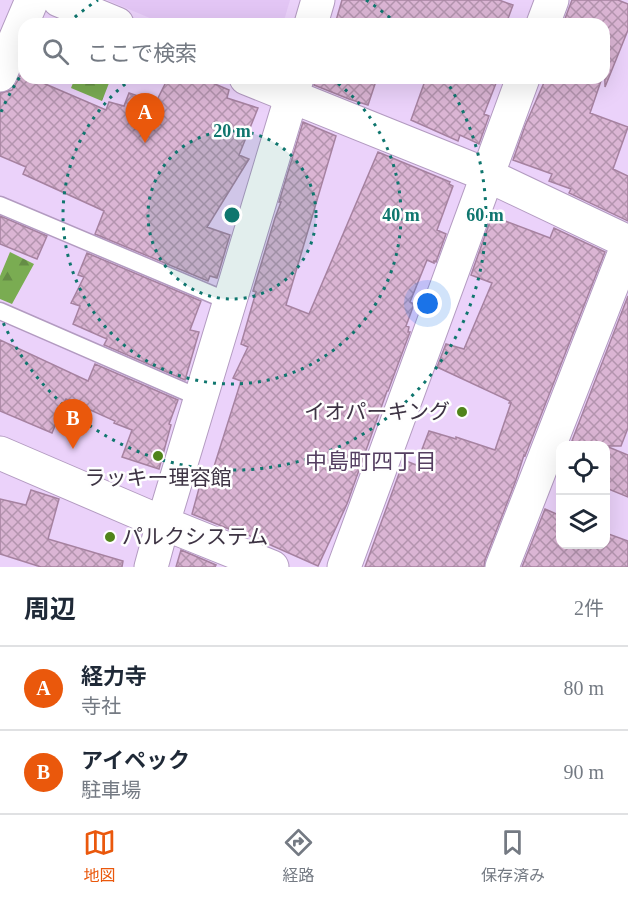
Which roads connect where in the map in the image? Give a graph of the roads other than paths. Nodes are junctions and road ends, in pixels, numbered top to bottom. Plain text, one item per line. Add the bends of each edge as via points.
1 (32, 0) edge
2 (59, 0) edge
3 (318, 0) edge
4 (552, 0) edge
5 (24, 18) edge
6 (102, 18) edge
7 (313, 18) edge
8 (545, 18) edge
9 (18, 33) edge
10 (0, 75) edge
11 (278, 84) edge
12 (521, 84) edge
13 (294, 87) edge
14 (488, 175) junction
15 (0, 205) edge
16 (628, 243) edge
17 (230, 302) junction
18 (0, 311) edge
19 (200, 398) junction
20 (0, 453) edge
21 (163, 523) junction
22 (151, 567) edge
23 (272, 567) edge
24 (344, 567) edge
25 (502, 567) edge

1 - 5 street
2 - 6 street
3 - 7 street
4 - 8 street
9 - 10 street
11 - 13 street
12 - 14 street
13 - 14 street
13 - 17 street
14 - 16 street
14 - 24 street
15 - 17 lane
16 - 25 street
17 - 19 street
18 - 19 lane
19 - 21 street
20 - 21 street
21 - 22 street
21 - 23 street

